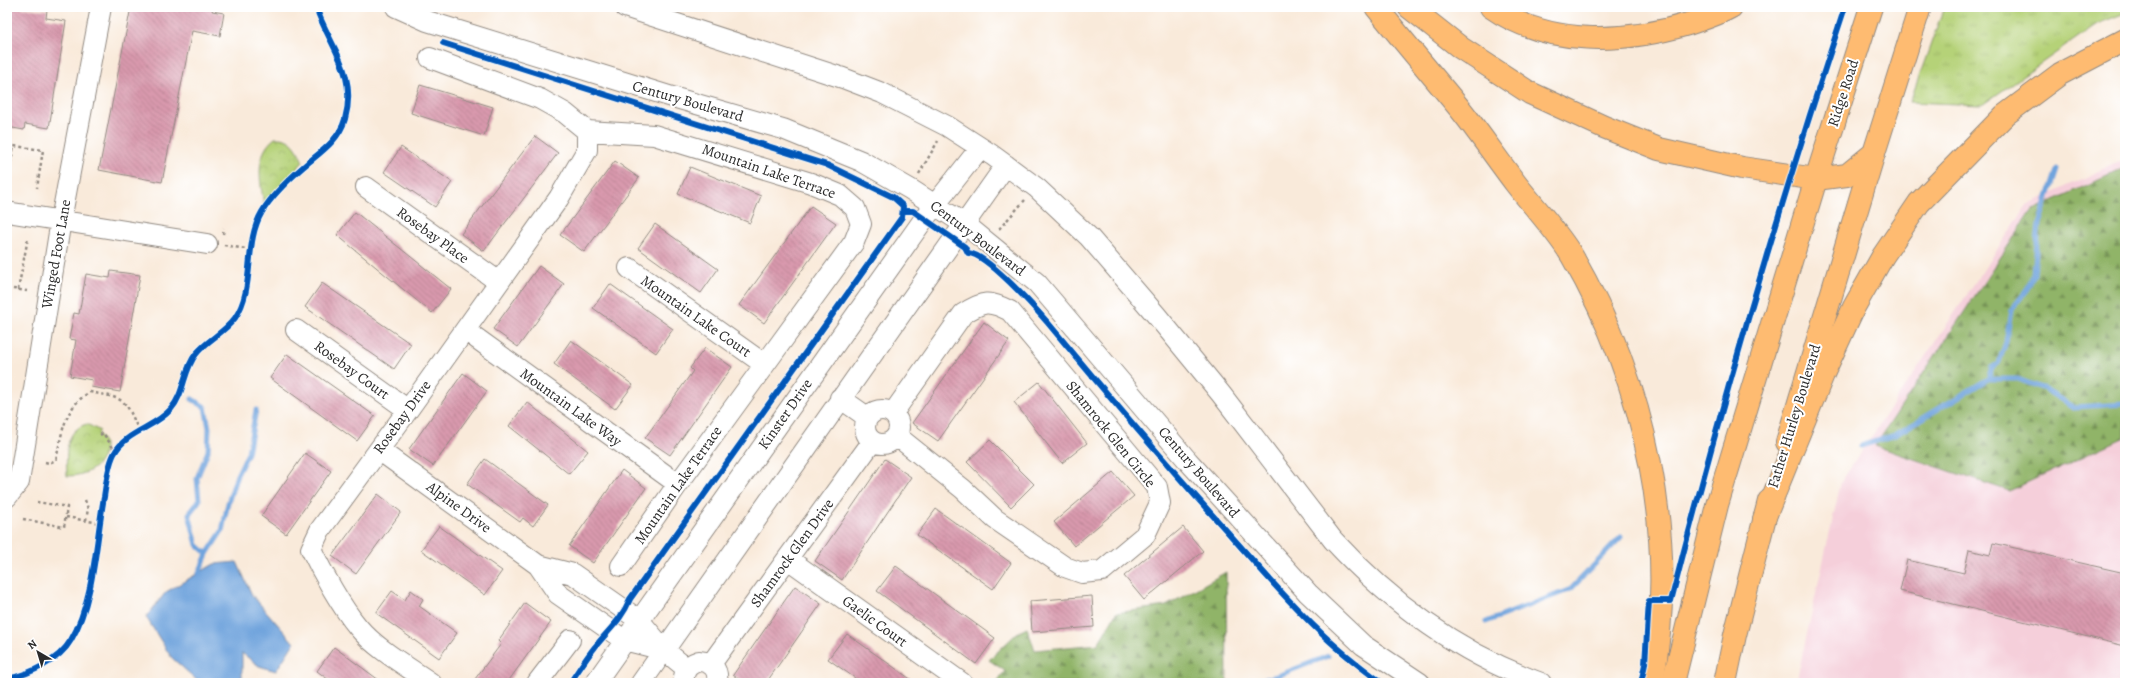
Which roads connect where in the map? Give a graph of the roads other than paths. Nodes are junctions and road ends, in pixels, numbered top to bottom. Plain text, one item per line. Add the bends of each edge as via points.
1 (100, 7) edge
2 (396, 7) edge
3 (625, 7) edge
4 (1376, 7) edge
5 (1409, 7) edge
6 (1490, 7) edge
7 (1731, 7) edge
8 (1871, 7) edge
9 (1920, 7) edge
10 (2125, 40) edge
11 (430, 58) dead end
12 (587, 131) junction
13 (980, 148) junction
14 (1874, 153) junction
15 (1006, 165) junction
16 (1816, 179) junction
17 (366, 188) dead end
18 (935, 205) junction
19 (7, 212) edge
20 (61, 220) junction
21 (966, 225) junction
22 (214, 244) road end
23 (629, 268) dead end
24 (499, 282) junction
25 (296, 330) dead end
26 (465, 330) junction
27 (764, 364) junction
28 (840, 398) junction
29 (408, 410) junction
30 (893, 413) junction
31 (867, 417) junction
32 (897, 436) junction
33 (872, 442) junction
34 (379, 450) junction
35 (678, 484) junction
36 (7, 497) edge
37 (1764, 519) junction
38 (788, 559) junction
39 (538, 564) junction
40 (621, 566) dead end
41 (639, 620) junction
42 (570, 640) dead end
43 (624, 640) junction
44 (664, 650) junction
45 (711, 664) junction
46 (1653, 675) edge
47 (685, 676) edge
48 (1674, 677) edge
49 (431, 683) edge
50 (537, 683) edge
51 (595, 683) edge
52 (641, 683) edge
53 (718, 683) edge
54 (962, 683) edge
55 (1420, 683) edge
56 (1541, 683) edge
57 (1725, 683) edge

1 - 20 street, Winged Foot Lane
2 - 18 street, Century Boulevard via 434,23 669,96 783,128 861,161
3 - 13 street via 882,93 947,126
4 - 46 main road via 1462,111 1571,255 1620,354 1639,412 1654,480 1661,553 1660,615
5 - 16 main road via 1461,48 1530,93 1604,127 1659,149 1742,168
6 - 7 main road via 1536,30 1584,38 1620,38 1665,31 1718,14
8 - 16 main road, Ridge Road
9 - 14 main road
10 - 37 main road via 2060,74 2005,115 1919,203 1883,256 1854,307 1824,372
11 - 12 street via 540,99
12 - 24 street, Rosebay Drive via 587,150 574,175
12 - 27 street, Mountain Lake Terrace via 654,135 698,147 811,183 840,195 856,208 861,224 854,242
13 - 15 street
13 - 18 street, Kinster Drive
14 - 16 main road via 1847,174
14 - 37 main road, Father Hurley Boulevard
15 - 21 street
15 - 56 street via 1037,188 1090,237 1221,394 1351,560 1396,601 1445,637 1494,664
16 - 48 main road via 1718,505
17 - 24 street, Rosebay Place
18 - 21 street, Century Boulevard
18 - 41 street, Kinster Drive
19 - 20 street
20 - 22 street
20 - 36 street, Winged Foot Lane via 19,482
21 - 28 street
21 - 55 street, Century Boulevard via 1037,283 1188,461 1308,593 1364,645
23 - 27 street, Mountain Lake Court
24 - 26 street, Rosebay Drive
25 - 29 street, Rosebay Court
26 - 29 street, Rosebay Drive
26 - 35 street, Mountain Lake Way
27 - 35 street, Mountain Lake Terrace
28 - 31 street
28 - 44 street
29 - 34 street, Rosebay Drive
30 - 31 street via 880,410
30 - 32 street via 899,425
30 - 32 street, Shamrock Glen Circle via 963,314 979,304 996,303 1010,311 1157,487 1160,502 1145,535 1132,547 1102,571 1082,573 1065,567 995,519 963,489
31 - 33 street via 864,424 865,432
32 - 33 street via 888,444
33 - 38 street, Shamrock Glen Drive
34 - 39 street, Alpine Drive
34 - 49 street, Rosebay Drive via 320,530 311,549 358,628 373,642
35 - 40 street, Mountain Lake Terrace
37 - 57 main road, Father Hurley Boulevard
38 - 45 street, Shamrock Glen Drive
38 - 54 street, Gaelic Court
39 - 41 street, Alpine Drive via 573,574
39 - 43 street, Alpine Drive via 558,594
41 - 43 street, Kinster Drive
41 - 44 street, Alpine Drive
42 - 50 street
43 - 44 street, Alpine Drive
43 - 51 street, Kinster Drive
44 - 47 street
44 - 52 street
45 - 47 street via 698,661
45 - 53 street via 716,670

